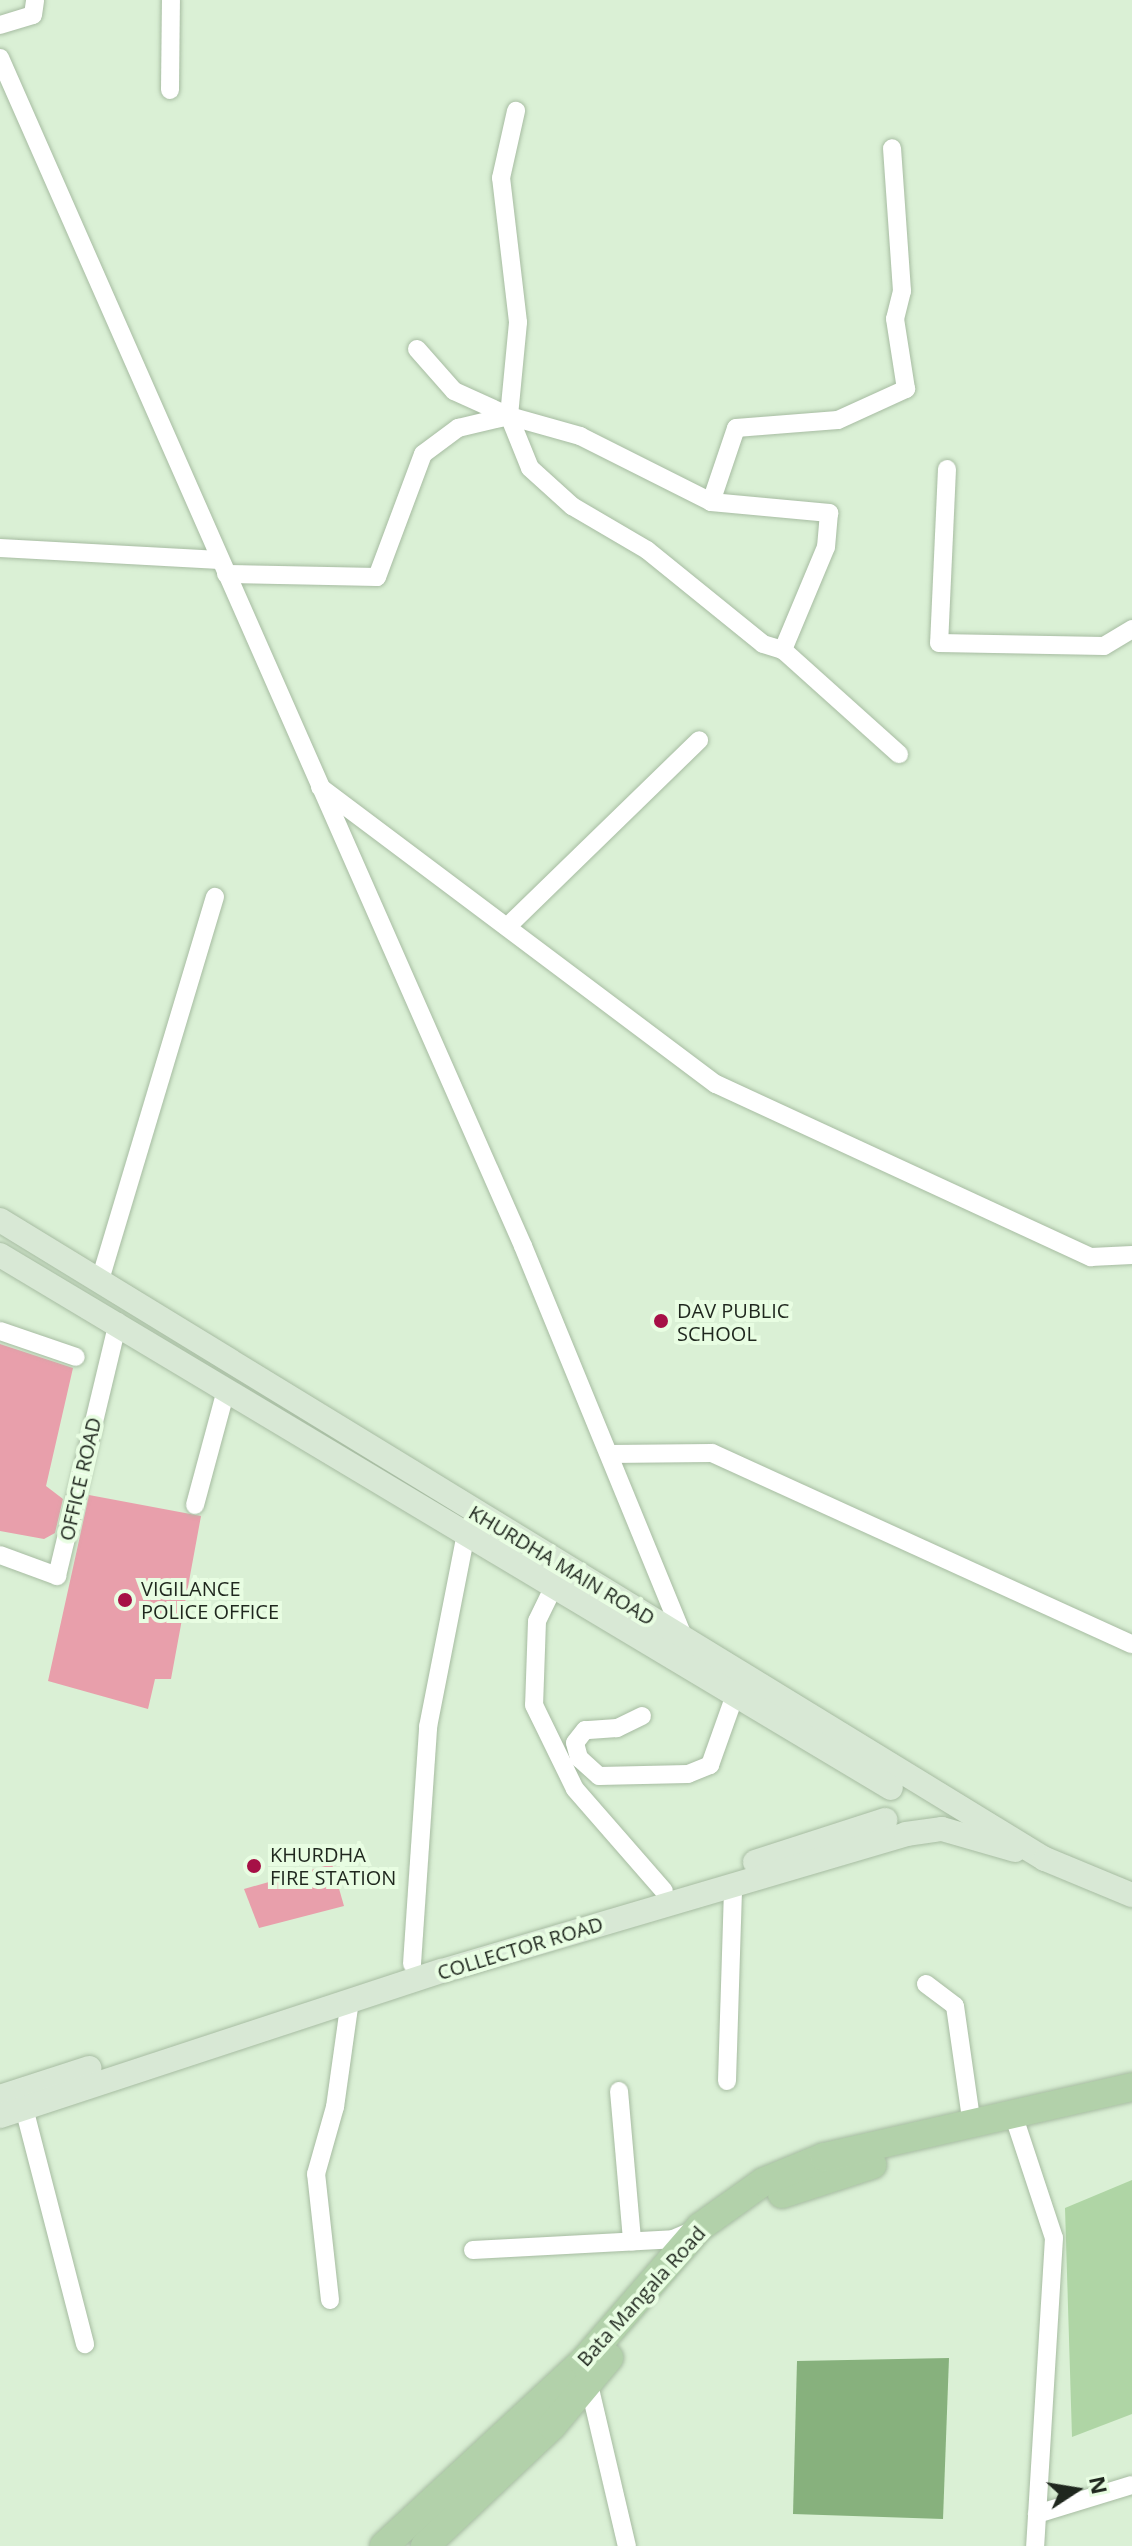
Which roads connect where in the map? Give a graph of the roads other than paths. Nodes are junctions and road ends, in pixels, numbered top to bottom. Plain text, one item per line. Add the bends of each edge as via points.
1 (35, 0) edge
2 (171, 0) edge
3 (0, 25) edge
4 (0, 58) edge
5 (170, 90) dead end
6 (516, 111) dead end
7 (892, 148) dead end
8 (417, 349) dead end
9 (509, 416) junction
10 (947, 469) dead end
11 (711, 502) junction
12 (0, 548) edge
13 (223, 567) junction
14 (1132, 629) edge
15 (783, 650) junction
16 (699, 740) dead end
17 (899, 754) dead end
18 (320, 786) junction
19 (215, 897) dead end
20 (507, 927) junction
21 (0, 1220) edge
22 (0, 1255) edge
23 (1132, 1255) edge
24 (100, 1280) junction
25 (118, 1322) junction
26 (0, 1331) edge
27 (76, 1357) dead end
28 (226, 1390) junction
29 (609, 1454) junction
30 (195, 1505) dead end
31 (466, 1533) junction
32 (0, 1555) edge
33 (555, 1584) junction
34 (684, 1638) junction
35 (1132, 1644) edge
36 (736, 1692) junction
37 (642, 1716) dead end
38 (920, 1780) junction
39 (891, 1788) junction
40 (945, 1796) junction
41 (885, 1820) junction
42 (942, 1829) junction
43 (906, 1834) junction
44 (1045, 1859) junction
45 (733, 1885) junction
46 (664, 1891) junction
47 (1132, 1895) edge
48 (412, 1964) junction
49 (926, 1984) dead end
50 (350, 2000) junction
51 (283, 2013) junction
52 (727, 2081) dead end
53 (1132, 2087) edge
54 (619, 2091) dead end
55 (0, 2097) edge
56 (1132, 2098) edge
57 (24, 2108) junction
58 (0, 2116) edge
59 (1016, 2122) junction
60 (972, 2126) junction
61 (700, 2227) junction
62 (632, 2241) junction
63 (473, 2250) dead end
64 (330, 2300) dead end
65 (85, 2344) dead end
66 (586, 2373) junction
67 (1132, 2485) edge
68 (1037, 2514) junction
69 (384, 2546) edge
70 (425, 2546) edge
71 (627, 2546) edge
72 (1035, 2546) edge

1 - 3 street via 33,15
2 - 5 street
4 - 13 street
6 - 9 street via 501,178 518,322
7 - 11 street via 902,291 895,319 906,389 838,420 736,428
8 - 9 street via 454,391
9 - 11 street via 580,436
9 - 13 street via 458,428 423,454 377,577
9 - 15 street via 530,468 572,506 647,550 763,644
10 - 14 street via 939,643 1104,646
11 - 15 street via 829,513 826,547
12 - 13 street
13 - 18 street
15 - 17 street
16 - 20 street
18 - 20 street
18 - 29 street
19 - 24 street
20 - 23 street via 716,1084 1091,1257
21 - 24 main road, KHURDHA MAIN ROAD
22 - 25 main road, KHURDHA MAIN ROAD
24 - 34 main road, KHURDHA MAIN ROAD via 279,1396
25 - 28 main road, KHURDHA MAIN ROAD
25 - 32 street, OFFICE ROAD via 57,1576
26 - 27 street
28 - 30 street
28 - 31 main road, KHURDHA MAIN ROAD
29 - 34 street
29 - 35 street via 712,1453
31 - 33 main road, KHURDHA MAIN ROAD
31 - 48 street via 428,1727
33 - 36 main road, KHURDHA MAIN ROAD
33 - 46 street via 537,1621 534,1705 575,1789
34 - 38 main road, KHURDHA MAIN ROAD
36 - 37 street via 710,1765 688,1774 599,1776 579,1758 575,1743 585,1730
36 - 39 main road, KHURDHA MAIN ROAD
38 - 39 main road
38 - 40 main road, KHURDHA MAIN ROAD
39 - 41 main road
40 - 42 main road
40 - 44 main road, KHURDHA MAIN ROAD
41 - 43 main road
41 - 46 main road, COLLECTOR ROAD
42 - 43 main road, COLLECTOR ROAD
42 - 44 main road, COLLECTOR ROAD
43 - 45 main road, COLLECTOR ROAD
44 - 47 main road, KHURDHA MAIN ROAD
45 - 50 main road, COLLECTOR ROAD
45 - 52 street
46 - 48 main road, COLLECTOR ROAD
48 - 51 main road, COLLECTOR ROAD
49 - 60 street via 955,2006
50 - 51 main road, COLLECTOR ROAD
50 - 64 street via 335,2107 316,2174
51 - 55 main road, COLLECTOR ROAD
51 - 57 main road, COLLECTOR ROAD
53 - 59 main road, Bata Mangala Road
54 - 62 street
56 - 59 main road, Bata Mangala Road
57 - 58 main road, COLLECTOR ROAD
57 - 65 street
59 - 60 main road, Bata Mangala Road
59 - 66 main road, Bata Mangala Road via 773,2197 706,2243
59 - 68 street via 1054,2238
60 - 61 main road, Bata Mangala Road via 824,2157 763,2182
61 - 62 street
61 - 66 main road, Bata Mangala Road
62 - 63 street
66 - 69 main road, Bata Mangala Road
66 - 70 main road, Bata Mangala Road
66 - 71 street
67 - 68 street
68 - 72 street

